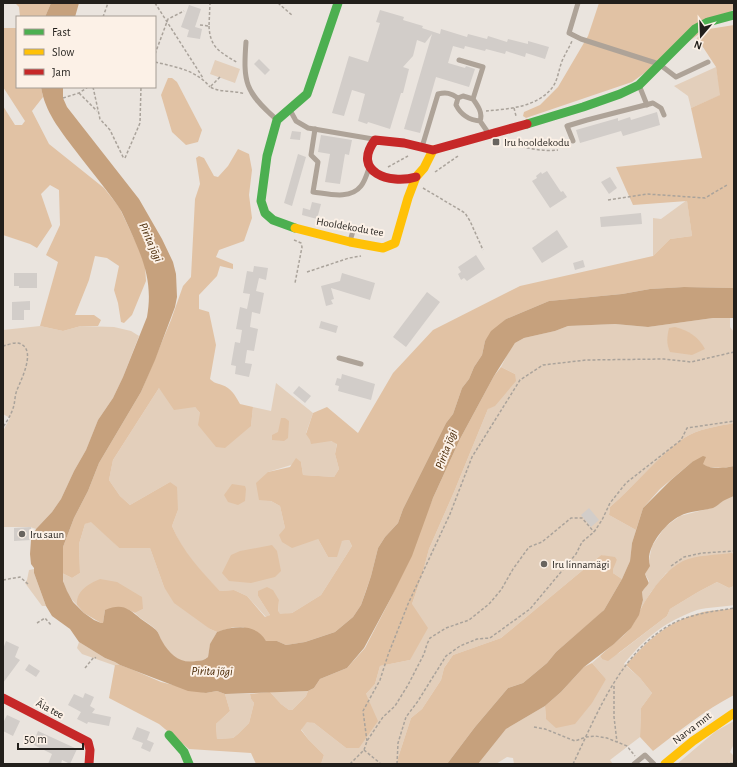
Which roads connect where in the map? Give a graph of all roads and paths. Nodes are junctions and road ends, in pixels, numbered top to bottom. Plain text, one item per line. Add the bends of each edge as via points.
1 (108, 3) edge
2 (155, 3) edge
3 (210, 3) edge
4 (278, 3) edge
5 (338, 3) edge
6 (578, 3) edge
7 (184, 11) dead end
8 (734, 15) edge
9 (103, 16) edge
10 (293, 16) dead end
11 (167, 21) junction
12 (200, 25) dead end
13 (210, 26) junction
14 (574, 36) junction
15 (246, 42) dead end
16 (156, 51) edge
17 (459, 60) dead end
18 (156, 62) edge
19 (708, 62) dead end
20 (659, 64) junction
21 (244, 67) junction
22 (220, 77) dead end
23 (203, 78) junction
24 (639, 85) junction
25 (210, 87) junction
26 (86, 88) edge
27 (93, 88) edge
28 (141, 88) edge
29 (78, 93) junction
30 (253, 96) junction
31 (63, 98) dead end
32 (458, 98) junction
33 (473, 99) junction
34 (647, 105) junction
35 (583, 107) junction
36 (289, 110) junction
37 (98, 112) junction
38 (480, 112) junction
39 (664, 115) dead end
40 (277, 120) junction
41 (587, 120) junction
42 (480, 121) junction
43 (315, 129) junction
44 (489, 134) junction
45 (375, 140) junction
46 (573, 140) dead end
47 (508, 141) dead end
48 (422, 148) junction
49 (433, 150) junction
50 (558, 150) dead end
51 (409, 155) dead end
52 (459, 155) dead end
53 (373, 171) junction
54 (432, 174) dead end
55 (416, 177) junction
56 (426, 183) dead end
57 (727, 185) dead end
58 (424, 188) junction
59 (422, 194) dead end
60 (608, 200) dead end
61 (353, 231) dead end
62 (289, 237) dead end
63 (350, 242) junction
64 (483, 250) dead end
65 (364, 255) dead end
66 (307, 272) dead end
67 (295, 283) dead end
68 (3, 346) edge
69 (734, 352) edge
70 (339, 358) dead end
71 (361, 364) dead end
72 (734, 421) edge
73 (3, 427) edge
74 (594, 532) junction
75 (734, 551) edge
76 (671, 566) dead end
77 (3, 580) edge
78 (28, 584) dead end
79 (734, 608) edge
80 (37, 623) dead end
81 (51, 625) dead end
82 (96, 658) dead end
83 (85, 668) dead end
84 (614, 684) junction
85 (3, 698) edge
86 (734, 712) edge
87 (534, 727) dead end
88 (169, 735) dead end
89 (586, 737) junction
90 (367, 741) junction
91 (617, 742) junction
92 (364, 750) junction
93 (639, 760) junction
94 (734, 763) edge
95 (89, 764) edge
96 (189, 764) edge
97 (350, 764) edge
98 (381, 764) edge
99 (397, 764) edge
100 (573, 764) edge
101 (634, 764) edge
102 (654, 764) edge
103 (665, 764) edge
104 (720, 764) edge

1 - 9 path
2 - 11 path
3 - 13 path
4 - 10 path
5 - 36 street via 307,94
6 - 14 lane via 569,33
7 - 11 path
8 - 20 street via 694,29
11 - 16 path
11 - 23 path
12 - 13 path
13 - 21 path via 210,35 218,51
14 - 20 lane
14 - 38 path via 554,85 546,93 532,103
15 - 21 lane
17 - 33 lane via 483,67
18 - 23 path
19 - 20 lane via 676,78
20 - 24 street
21 - 30 lane
22 - 25 path
23 - 25 path
24 - 34 lane
24 - 35 street
25 - 30 path via 217,91 240,92
26 - 29 path
27 - 37 path
28 - 37 path via 140,123 124,159
29 - 31 path
29 - 37 path
30 - 40 lane
32 - 33 lane via 462,96
32 - 42 lane via 456,105 459,111
32 - 48 lane via 446,92 438,94
33 - 38 lane
34 - 39 lane via 653,103 661,108
34 - 41 lane
35 - 41 lane
35 - 44 street
36 - 40 street
36 - 43 lane via 296,121
38 - 42 lane
40 - 63 street, Hooldekodu tee via 267,156 261,201 266,213 273,220 285,225
41 - 46 lane via 567,126
42 - 44 lane
43 - 45 lane
43 - 53 lane via 311,155 318,162 313,192 352,194
44 - 49 street
45 - 48 street
45 - 53 street via 366,159
47 - 50 path via 548,152
48 - 49 street
49 - 55 street, Hooldekodu tee
51 - 53 path
52 - 54 path
53 - 55 street via 397,180
55 - 58 path via 420,186
55 - 63 street, Hooldekodu tee via 395,243 383,248
56 - 58 path
57 - 60 path via 705,198 646,194
58 - 59 path
58 - 64 path via 465,213
61 - 63 lane
62 - 67 path via 301,243 302,247
65 - 66 path
68 - 73 path via 22,344 27,355 24,374 12,410
69 - 90 path via 691,362 664,359 586,360 544,365 520,380 472,457 453,507 408,604 380,680 363,711
70 - 71 lane
72 - 74 path via 687,428 681,440 626,483 610,503
74 - 90 path via 582,518 571,518 542,542 530,547 489,604 469,620 446,628 430,638 408,685
74 - 99 path via 582,542 576,554 530,609 490,638 477,639 460,646 446,656 406,717 398,743
75 - 76 path via 684,557
77 - 78 path via 20,577
79 - 84 path via 704,612 662,629 626,665
80 - 81 path via 45,618
82 - 83 path via 94,657
84 - 89 path
84 - 91 path
85 - 95 street, Äia tee via 88,742 91,753
86 - 103 street, Narva mnt
87 - 89 path via 575,740
88 - 96 street via 184,752
89 - 91 path via 595,736
89 - 100 path
90 - 92 path
91 - 93 path via 627,746
92 - 97 path
92 - 98 path
93 - 101 lane
93 - 102 lane via 645,755
94 - 104 path

